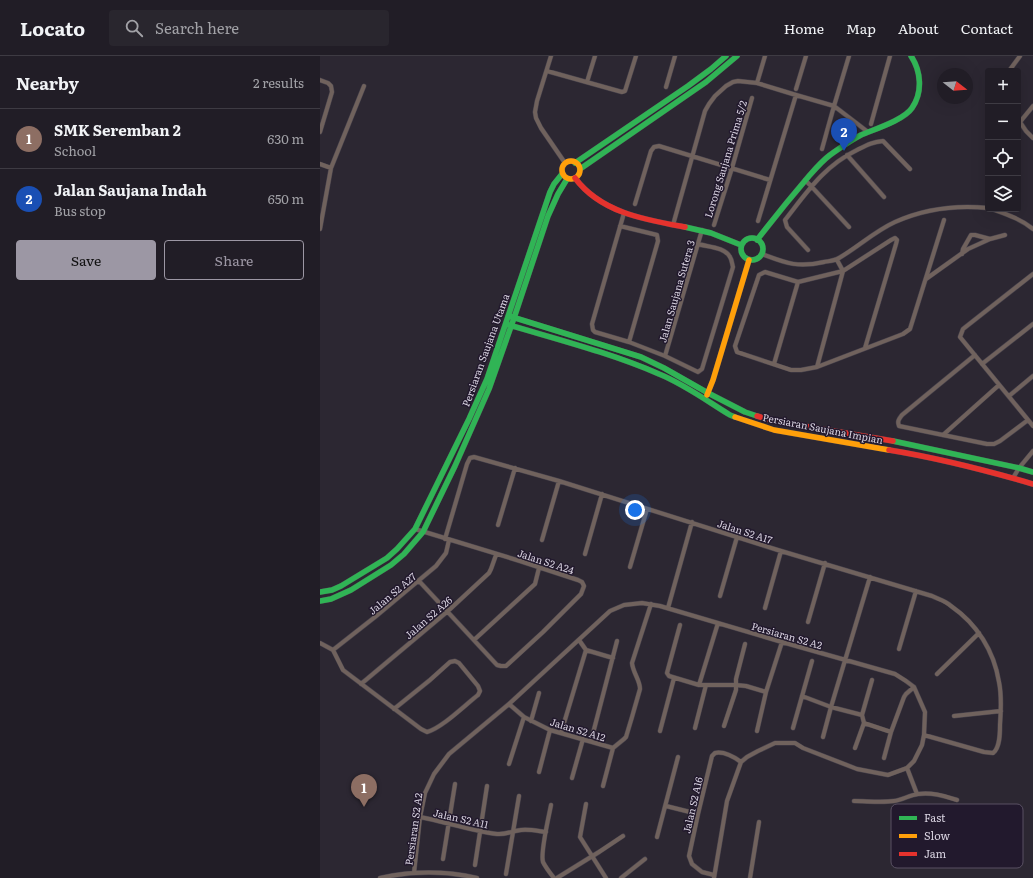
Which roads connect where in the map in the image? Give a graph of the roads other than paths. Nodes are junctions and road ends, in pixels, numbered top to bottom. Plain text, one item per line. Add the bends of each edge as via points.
1 (551, 56) edge
2 (594, 56) edge
3 (636, 56) edge
4 (675, 56) edge
5 (726, 56) edge
6 (737, 56) edge
7 (765, 56) edge
8 (806, 56) edge
9 (849, 56) edge
10 (890, 56) edge
11 (911, 56) edge
12 (1020, 56) edge
13 (1011, 68) edge
14 (547, 71) junction
15 (320, 80) edge
16 (587, 82) junction
17 (757, 83) junction
18 (364, 86) dead end
19 (666, 86) dead end
20 (796, 89) dead end
21 (796, 95) junction
22 (752, 98) dead end
23 (834, 106) junction
24 (1033, 106) edge
25 (1021, 119) edge
26 (871, 124) dead end
27 (1021, 124) edge
28 (320, 132) edge
29 (868, 132) junction
30 (1033, 138) edge
31 (822, 149) dead end
32 (847, 155) junction
33 (692, 156) junction
34 (565, 163) junction
35 (575, 163) junction
36 (320, 164) edge
37 (331, 168) junction
38 (732, 168) junction
39 (580, 169) junction
40 (910, 169) dead end
41 (562, 174) junction
42 (576, 178) junction
43 (567, 179) junction
44 (770, 180) junction
45 (805, 180) junction
46 (811, 186) junction
47 (884, 197) dead end
48 (635, 204) dead end
49 (985, 208) edge
50 (1000, 212) edge
51 (624, 213) junction
52 (944, 220) dead end
53 (758, 222) dead end
54 (673, 225) junction
55 (714, 225) dead end
56 (620, 226) junction
57 (849, 227) dead end
58 (320, 229) edge
59 (1033, 229) edge
60 (702, 230) junction
61 (1005, 235) dead end
62 (990, 239) junction
63 (757, 240) junction
64 (698, 244) junction
65 (741, 245) junction
66 (808, 250) dead end
67 (762, 254) junction
68 (962, 254) junction
69 (749, 260) junction
70 (837, 260) junction
71 (843, 271) junction
72 (1033, 274) edge
73 (926, 279) junction
74 (798, 282) junction
75 (511, 317) junction
76 (1033, 324) edge
77 (509, 325) junction
78 (629, 342) junction
79 (865, 348) junction
80 (975, 355) junction
81 (665, 356) junction
82 (774, 364) junction
83 (982, 364) junction
84 (817, 367) junction
85 (1033, 376) edge
86 (999, 385) junction
87 (708, 393) junction
88 (1009, 396) junction
89 (705, 399) junction
90 (1028, 420) junction
91 (1033, 426) edge
92 (943, 435) junction
93 (1033, 451) edge
94 (514, 468) junction
95 (1019, 468) junction
96 (1033, 472) edge
97 (1013, 478) junction
98 (559, 481) junction
99 (1033, 484) edge
100 (602, 494) junction
101 (647, 509) junction
102 (692, 522) junction
103 (498, 525) dead end
104 (415, 530) junction
105 (423, 532) junction
106 (737, 537) junction
107 (447, 539) junction
108 (542, 540) dead end
109 (781, 551) junction
110 (585, 554) dead end
111 (496, 555) junction
112 (825, 563) junction
113 (630, 567) dead end
114 (539, 568) junction
115 (870, 577) junction
116 (419, 581) junction
117 (916, 591) junction
118 (320, 592) edge
119 (720, 596) dead end
120 (320, 601) edge
121 (650, 604) junction
122 (668, 608) junction
123 (765, 608) dead end
124 (448, 611) junction
125 (808, 622) dead end
126 (718, 623) junction
127 (680, 625) dead end
128 (980, 633) junction
129 (474, 640) junction
130 (579, 640) junction
131 (617, 641) dead end
132 (782, 642) junction
133 (320, 643) edge
134 (745, 644) dead end
135 (899, 649) dead end
136 (333, 650) junction
137 (586, 650) junction
138 (613, 658) junction
139 (846, 660) junction
140 (812, 661) dead end
141 (937, 674) dead end
142 (674, 678) junction
143 (872, 680) dead end
144 (361, 684) junction
145 (699, 685) junction
146 (706, 685) junction
147 (736, 685) junction
148 (914, 687) junction
149 (766, 692) junction
150 (539, 693) dead end
151 (802, 696) junction
152 (509, 704) junction
153 (831, 706) junction
154 (394, 709) junction
155 (1001, 711) junction
156 (862, 715) junction
157 (954, 716) dead end
158 (524, 717) junction
159 (531, 721) junction
160 (864, 723) junction
161 (724, 726) dead end
162 (695, 728) dead end
163 (793, 728) dead end
164 (550, 730) junction
165 (660, 731) dead end
166 (757, 731) dead end
167 (891, 732) junction
168 (561, 733) junction
169 (924, 735) junction
170 (823, 737) dead end
171 (583, 739) junction
172 (591, 741) junction
173 (613, 748) junction
174 (855, 748) dead end
175 (678, 758) dead end
176 (884, 758) dead end
177 (741, 762) junction
178 (509, 764) dead end
179 (907, 768) junction
180 (539, 772) dead end
181 (572, 778) dead end
182 (455, 784) dead end
183 (487, 786) dead end
184 (603, 786) dead end
185 (917, 794) junction
186 (519, 796) dead end
187 (958, 800) dead end
188 (854, 801) dead end
189 (586, 804) dead end
190 (551, 805) dead end
191 (666, 806) junction
192 (698, 814) junction
193 (420, 817) junction
194 (759, 822) dead end
195 (448, 823) junction
196 (480, 832) junction
197 (513, 832) junction
198 (546, 832) junction
199 (623, 836) dead end
200 (657, 837) dead end
201 (593, 856) junction
202 (443, 859) dead end
203 (645, 859) dead end
204 (474, 865) dead end
205 (414, 873) junction
206 (506, 874) dead end
207 (470, 877) edge
208 (714, 877) edge
209 (380, 878) edge
210 (478, 878) edge
211 (554, 878) edge
212 (557, 878) edge
213 (606, 878) edge
214 (621, 878) edge
215 (750, 878) edge

1 - 14 street
2 - 16 street
3 - 16 street via 625,91
4 - 19 street
5 - 35 street via 688,86
6 - 39 street via 706,82
7 - 17 street
8 - 20 street
9 - 23 street
10 - 26 street
11 - 29 street via 916,64 919,79 912,108 906,114
12 - 13 street
14 - 16 street
14 - 34 street via 537,101 536,118
15 - 28 street via 328,83 332,92
17 - 21 street
17 - 33 street via 733,82 715,96 705,111
18 - 37 street
21 - 23 street
21 - 44 street
22 - 38 street, Lorong Saujana Prima 5/2
23 - 29 street
23 - 31 street
24 - 25 street
27 - 30 street
29 - 45 street via 826,158
32 - 40 street via 874,142 883,141
32 - 46 street
32 - 47 street
33 - 38 street
33 - 48 street via 659,146 654,147
33 - 54 street
34 - 35 street
34 - 41 street
35 - 39 street
36 - 37 street
37 - 58 street
38 - 44 street
38 - 55 street, Lorong Saujana Prima 5/2
39 - 42 street
41 - 43 street
41 - 75 street, Persiaran Saujana Utama via 550,192
42 - 43 street
42 - 51 street via 580,186 597,199
43 - 75 street, Persiaran Saujana Utama via 548,216
44 - 53 street
45 - 46 street
45 - 63 street
46 - 57 street
46 - 66 street via 785,220 787,227
49 - 70 street via 966,207 926,212 894,222
50 - 59 street
51 - 54 street via 644,220
51 - 56 street
52 - 73 street
54 - 60 street
56 - 78 street via 592,324 595,332
56 - 78 street via 657,235 658,241
60 - 64 street, Jalan Saujana Sutera 3
60 - 65 street
61 - 62 street
62 - 68 street
62 - 68 street via 971,235
63 - 65 street via 748,239
63 - 67 street via 763,248
64 - 81 street, Jalan Saujana Sutera 3
64 - 81 street via 724,251 733,267 702,370 698,372
65 - 69 street via 740,251
67 - 69 street via 758,259
67 - 70 street via 794,265
68 - 73 street
69 - 87 street
70 - 71 street
71 - 74 street
71 - 79 street via 894,238 897,240
71 - 84 street
72 - 80 street via 963,329 960,337
73 - 79 street via 910,329 904,334
74 - 82 street
74 - 82 street via 765,272 759,275 735,346 737,352
75 - 77 street, Persiaran Saujana Utama
75 - 87 street, Persiaran Saujana Impian via 641,357
76 - 83 street
77 - 89 street, Persiaran Saujana Impian via 660,374
77 - 104 street, Persiaran Saujana Utama via 480,396
77 - 105 street, Persiaran Saujana Utama via 489,389
78 - 81 street
79 - 84 street
80 - 83 street
80 - 92 street via 898,420 899,426
82 - 84 street via 791,370
83 - 86 street
85 - 88 street
86 - 88 street
86 - 92 street
87 - 89 street
87 - 95 street, Persiaran Saujana Impian via 745,412 774,420 898,442
88 - 90 street
89 - 97 street, Persiaran Saujana Impian via 730,414 774,430 906,453
90 - 91 street
90 - 92 street via 994,444
93 - 95 street
94 - 98 street, Jalan S2 A17
94 - 103 street
94 - 107 street, Jalan S2 A17 via 470,458
95 - 96 street, Persiaran Saujana Impian
95 - 97 street
97 - 99 street, Persiaran Saujana Impian
98 - 100 street, Jalan S2 A17
98 - 108 street
100 - 101 street, Jalan S2 A17
100 - 110 street
101 - 102 street, Jalan S2 A17
101 - 113 street
102 - 106 street, Jalan S2 A17
102 - 122 street
104 - 105 street, Jalan S2 A24
104 - 118 street, Persiaran Saujana Utama via 387,558 341,586
105 - 107 street, Jalan S2 A24
105 - 120 street, Persiaran Saujana Utama via 391,565 351,590
106 - 109 street, Jalan S2 A17
106 - 119 street
107 - 111 street, Jalan S2 A24
107 - 116 street, Jalan S2 A27 via 443,559
109 - 112 street, Jalan S2 A17
109 - 123 street
111 - 114 street, Jalan S2 A24
111 - 124 street, Jalan S2 A26 via 489,573
112 - 115 street, Jalan S2 A17
112 - 125 street
114 - 129 street via 535,584
114 - 129 street, Jalan S2 A24 via 582,582 584,586 581,594 506,666 497,665
115 - 117 street, Jalan S2 A17
115 - 139 street
116 - 124 street
116 - 136 street, Jalan S2 A27
117 - 128 street, Jalan S2 A17 via 950,605
117 - 135 street
121 - 122 street, Persiaran S2 A2
121 - 130 street, Persiaran S2 A2 via 624,605 610,611
121 - 173 street, Jalan S2 A12 via 632,663 640,689 626,737
122 - 126 street, Persiaran S2 A2
124 - 129 street
124 - 144 street, Jalan S2 A26
126 - 132 street, Persiaran S2 A2
126 - 145 street
127 - 142 street via 667,672
128 - 141 street
128 - 155 street, Jalan S2 A17 via 988,646 1000,682
130 - 137 street
130 - 152 street, Persiaran S2 A2
131 - 138 street
132 - 139 street, Persiaran S2 A2
132 - 149 street
133 - 136 street
134 - 147 street
136 - 144 street via 343,670
137 - 138 street
137 - 168 street
138 - 172 street
139 - 148 street, Persiaran S2 A2 via 895,674
139 - 153 street
140 - 151 street
142 - 145 street
142 - 165 street
143 - 156 street
144 - 154 street
145 - 146 street
146 - 147 street
146 - 162 street
147 - 149 street
147 - 161 street
148 - 167 street via 904,697
148 - 169 street via 925,712
149 - 166 street
150 - 159 street
151 - 153 street
151 - 163 street
152 - 158 street, Jalan S2 A12
152 - 193 street, Persiaran S2 A2 via 449,754 424,793
153 - 156 street
153 - 170 street
154 - 154 street via 450,662 459,663 480,691 446,721 427,732
155 - 157 street
155 - 169 street, Jalan S2 A17 via 999,740 996,751 992,753
156 - 160 street
158 - 159 street, Jalan S2 A12
158 - 178 street
159 - 164 street, Jalan S2 A12
160 - 167 street
160 - 174 street
164 - 168 street, Jalan S2 A12
164 - 180 street
167 - 176 street
168 - 171 street, Jalan S2 A12
169 - 179 street via 914,761
171 - 172 street, Jalan S2 A12
171 - 181 street
172 - 173 street, Jalan S2 A12
173 - 184 street
175 - 191 street
177 - 179 street via 775,743 795,743 857,769 888,774
177 - 192 street, Jalan S2 A16 via 719,752 712,756
177 - 208 street via 726,801
179 - 185 street
182 - 195 street
183 - 196 street
185 - 187 street via 934,793
185 - 188 street via 889,802
186 - 197 street
189 - 201 street via 580,835
190 - 198 street
191 - 192 street
191 - 200 street
192 - 208 street, Jalan S2 A16 via 689,856 692,864
193 - 195 street, Jalan S2 A11
193 - 205 street, Persiaran S2 A2
194 - 215 street
195 - 196 street, Jalan S2 A11
195 - 202 street
196 - 197 street, Jalan S2 A11
196 - 204 street
197 - 198 street, Jalan S2 A11
197 - 206 street
198 - 211 street via 543,860
199 - 201 street
201 - 212 street
201 - 213 street
203 - 214 street
205 - 207 street via 460,874
205 - 209 street
207 - 210 street

